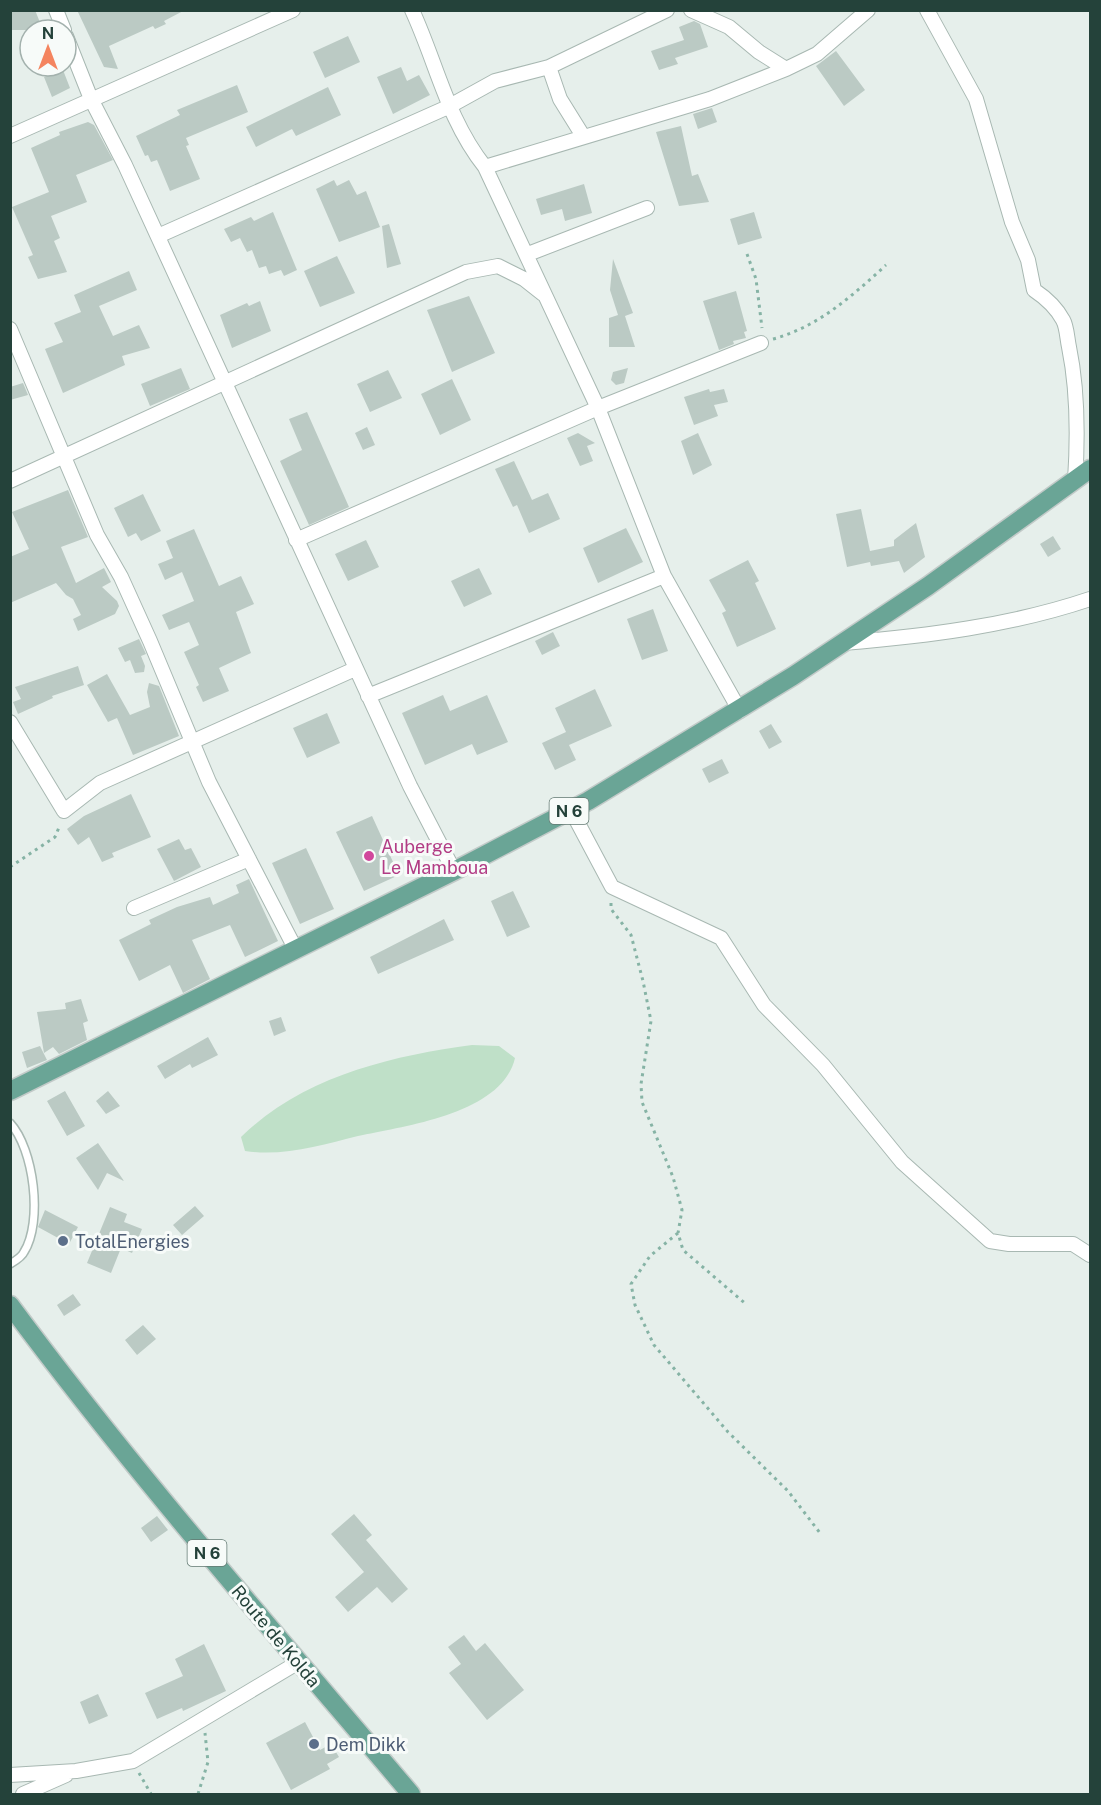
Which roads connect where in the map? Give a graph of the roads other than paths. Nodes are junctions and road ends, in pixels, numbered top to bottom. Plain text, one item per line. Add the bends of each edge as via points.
1 (293, 10) edge
2 (412, 10) edge
3 (667, 10) edge
4 (691, 10) edge
5 (868, 10) edge
6 (927, 10) edge
7 (78, 66) edge
8 (549, 67) junction
9 (786, 69) junction
10 (91, 99) junction
11 (448, 107) junction
12 (10, 136) edge
13 (583, 136) junction
14 (485, 168) junction
15 (647, 208) dead end
16 (158, 236) junction
17 (528, 254) junction
18 (545, 295) junction
19 (10, 329) edge
20 (761, 343) road end
21 (224, 384) junction
22 (598, 408) junction
23 (65, 457) junction
24 (1090, 469) edge
25 (10, 481) edge
26 (1075, 481) junction
27 (296, 540) junction
28 (663, 576) junction
29 (1090, 599) edge
30 (843, 643) junction
31 (356, 669) junction
32 (368, 696) junction
33 (740, 711) junction
34 (10, 722) edge
35 (194, 741) junction
36 (571, 810) junction
37 (249, 859) junction
38 (454, 871) junction
39 (134, 908) dead end
40 (296, 950) junction
41 (10, 1091) edge
42 (10, 1123) edge
43 (1090, 1255) edge
44 (10, 1264) edge
45 (10, 1305) edge
46 (297, 1663) junction
47 (76, 1771) junction
48 (10, 1775) edge
49 (23, 1794) edge
50 (411, 1794) edge

1 - 10 street
2 - 11 street
3 - 8 street
4 - 9 street via 729,27
5 - 9 street via 817,54
6 - 26 street via 976,99 1034,290 1049,300 1064,321 1073,368 1078,442
7 - 10 street
8 - 11 street via 495,81
8 - 13 street via 560,99
9 - 13 street via 711,99
10 - 12 street
10 - 16 street
11 - 14 street
11 - 16 street
13 - 14 street
14 - 17 street
15 - 17 street
16 - 21 street
17 - 18 street
18 - 21 street via 498,266 466,272
18 - 22 street
19 - 23 street
20 - 22 street
21 - 23 street
21 - 27 street
22 - 27 street
22 - 28 street
23 - 25 street
23 - 35 street
24 - 26 main road, N 6
26 - 30 main road, N 6
27 - 31 street
28 - 32 street
28 - 33 street
29 - 30 street via 1014,621 914,637
30 - 33 main road, N 6
31 - 32 street
31 - 35 street
32 - 38 street
33 - 36 main road, N 6
34 - 35 street via 64,811 100,783
35 - 37 street via 209,782
36 - 38 main road, N 6
36 - 43 street via 612,886 721,938 764,1005 823,1065 902,1162 990,1241 1073,1244
37 - 39 street
37 - 40 street
38 - 40 main road, N 6
40 - 41 main road, N 6
42 - 44 lane via 29,1161 34,1209 24,1253
45 - 46 main road, Route de Kolda / N 6 via 108,1433
46 - 47 street via 133,1761
46 - 50 main road, Route de Kolda / N 6
47 - 48 street
47 - 49 street

